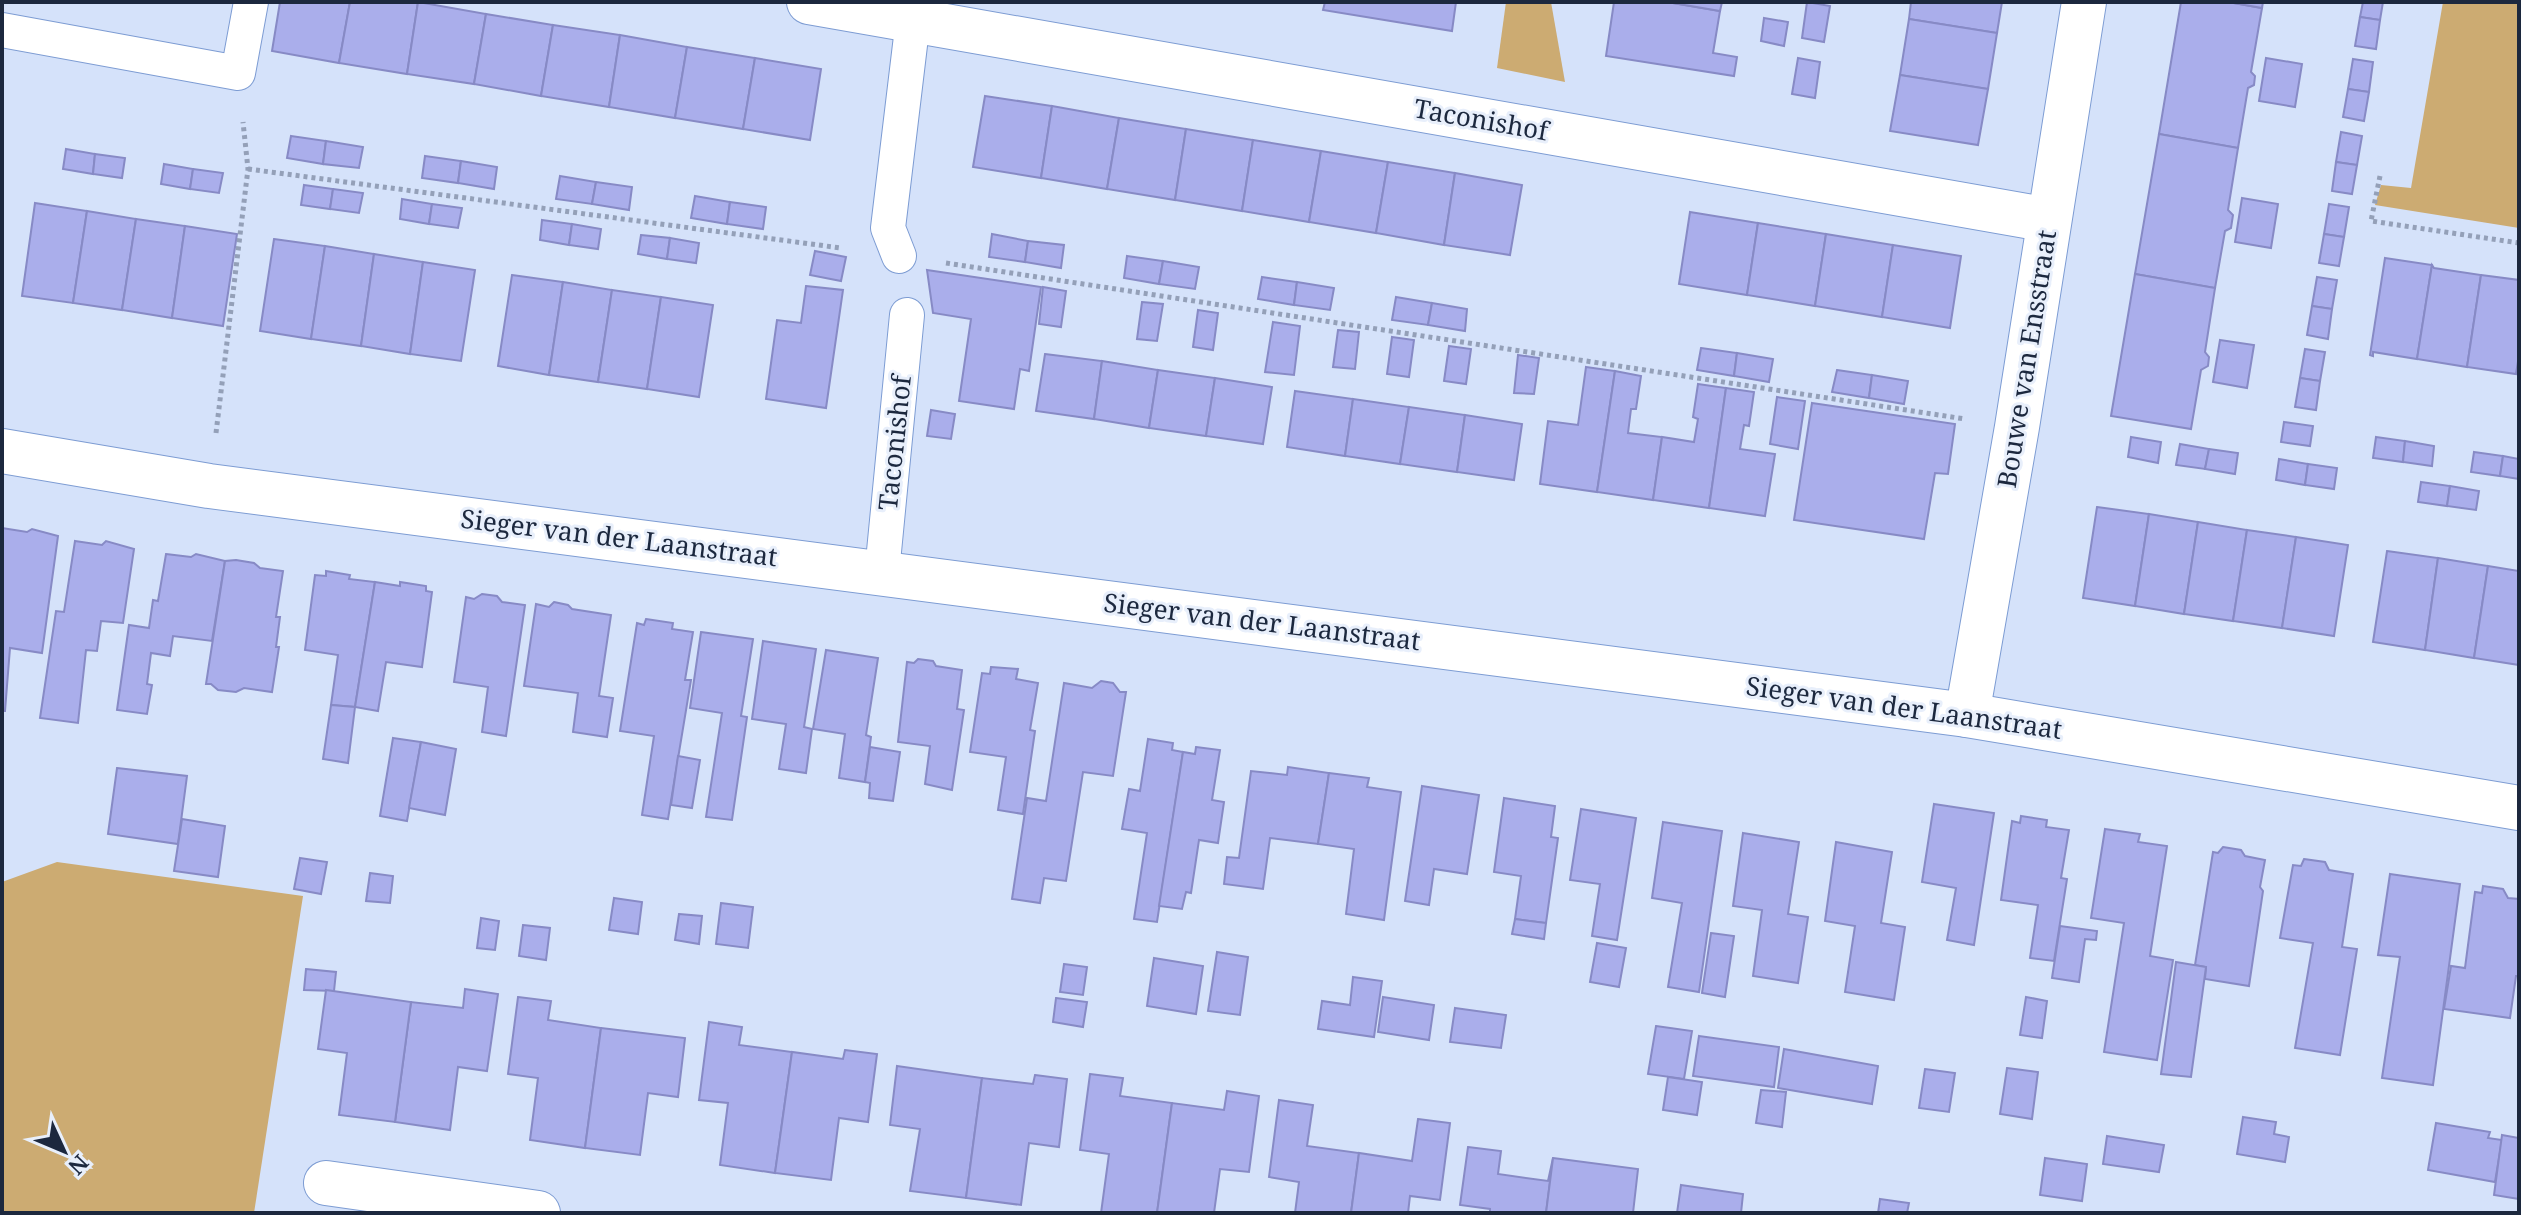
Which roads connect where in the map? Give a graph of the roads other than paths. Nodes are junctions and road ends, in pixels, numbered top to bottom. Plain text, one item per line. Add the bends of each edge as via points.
1 (251, 2) edge
2 (809, 2) edge
3 (2084, 2) edge
4 (913, 20) junction
5 (2, 30) edge
6 (2049, 220) junction
7 (899, 256) road end
8 (907, 315) dead end
9 (2, 451) edge
10 (882, 572) junction
11 (1967, 715) junction
12 (2519, 808) edge
13 (326, 1183) dead end
14 (538, 1213) edge

1 - 5 lane via 238,73
2 - 4 street, Taconishof
3 - 6 street, Bouwe van Ensstraat
4 - 6 street, Taconishof
4 - 7 lane via 888,228
6 - 11 street, Bouwe van Ensstraat
8 - 10 lane, Taconishof
9 - 10 street, Sieger van der Laanstraat via 209,486
10 - 11 street, Sieger van der Laanstraat
11 - 12 street, Sieger van der Laanstraat
13 - 14 street

